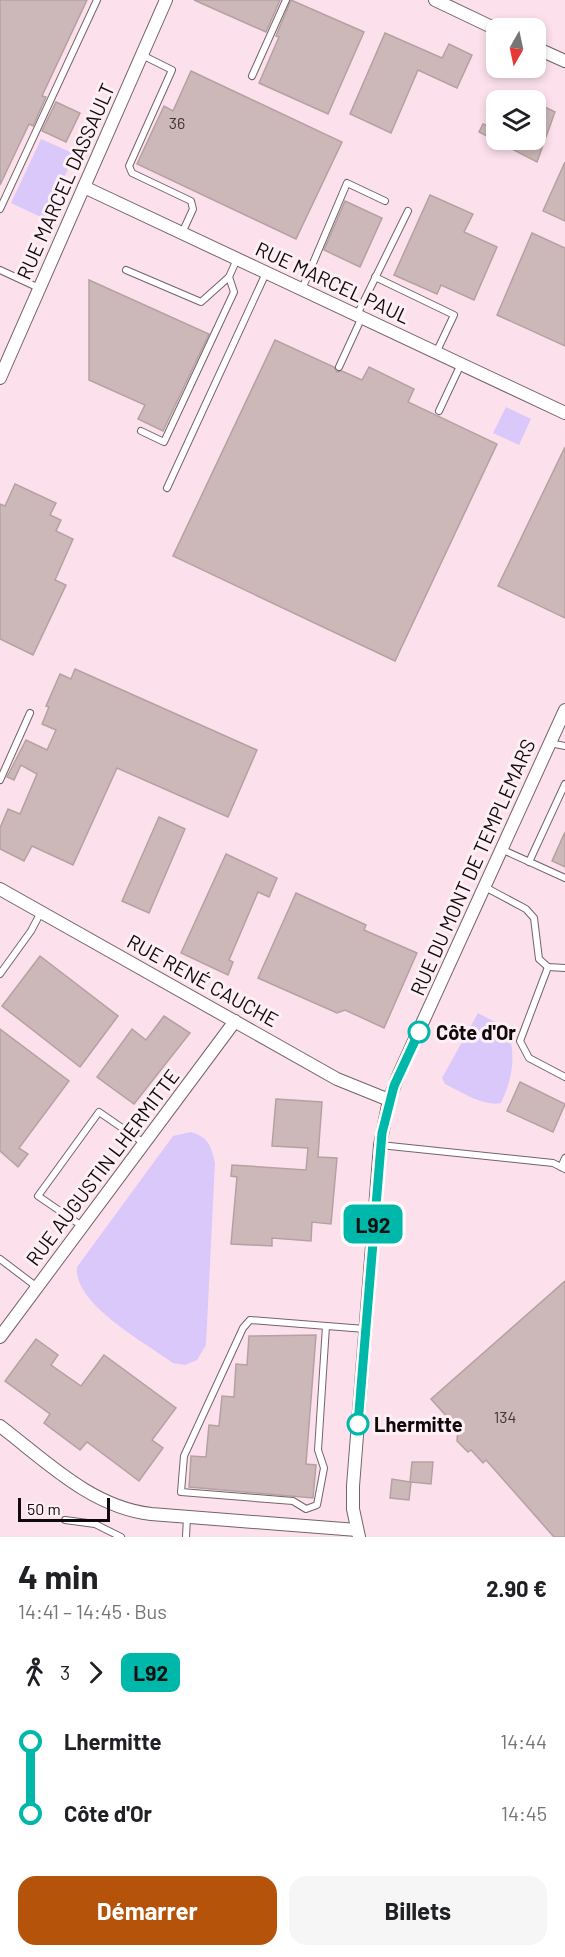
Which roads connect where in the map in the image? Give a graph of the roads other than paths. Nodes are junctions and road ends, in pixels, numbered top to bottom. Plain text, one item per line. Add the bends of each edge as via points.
1 (97, 0) edge
2 (166, 0) edge
3 (286, 0) edge
4 (435, 0) edge
5 (486, 24) edge
6 (546, 52) edge
7 (142, 55) junction
8 (565, 61) edge
9 (252, 76) dead end
10 (84, 186) junction
11 (385, 201) dead end
12 (0, 209) edge
13 (408, 211) dead end
14 (182, 233) junction
15 (237, 259) junction
16 (0, 270) edge
17 (126, 270) dead end
18 (266, 272) junction
19 (229, 276) junction
20 (375, 277) junction
21 (39, 288) junction
22 (302, 289) junction
23 (359, 316) junction
24 (436, 353) junction
25 (461, 364) junction
26 (339, 367) dead end
27 (0, 378) edge
28 (439, 411) dead end
29 (565, 413) edge
30 (141, 431) dead end
31 (167, 488) dead end
32 (565, 710) edge
33 (30, 713) dead end
34 (550, 743) junction
35 (565, 746) edge
36 (0, 780) edge
37 (565, 784) edge
38 (501, 849) junction
39 (529, 862) junction
40 (565, 878) edge
41 (483, 886) junction
42 (0, 889) edge
43 (41, 912) junction
44 (548, 967) junction
45 (565, 968) edge
46 (0, 974) edge
47 (235, 1021) junction
48 (565, 1077) edge
49 (389, 1100) junction
50 (144, 1143) junction
51 (380, 1145) junction
52 (565, 1158) edge
53 (563, 1168) edge
54 (82, 1226) junction
55 (0, 1259) edge
56 (37, 1287) junction
57 (326, 1326) junction
58 (365, 1329) junction
59 (0, 1337) edge
60 (0, 1426) edge
61 (188, 1517) junction
62 (65, 1520) dead end
63 (358, 1533) edge
64 (121, 1537) edge
65 (186, 1537) edge

1 - 12 lane
2 - 7 street, RUE MARCEL DASSAULT
3 - 9 lane
4 - 5 street
6 - 8 street
7 - 10 street, RUE MARCEL DASSAULT
7 - 14 lane via 172,70 129,165 132,173 191,201 193,209
10 - 14 street, RUE MARCEL PAUL
10 - 21 street, RUE MARCEL DASSAULT
11 - 22 lane via 348,183
13 - 20 lane
14 - 15 street, RUE MARCEL PAUL
15 - 18 street, RUE MARCEL PAUL
15 - 19 lane
16 - 21 lane
17 - 19 lane via 201,302
18 - 22 street, RUE MARCEL PAUL
18 - 31 lane
19 - 30 lane via 234,292 164,442
20 - 23 lane
20 - 24 lane via 454,315
21 - 27 street, RUE MARCEL DASSAULT
22 - 23 street, RUE MARCEL PAUL
23 - 24 street, RUE MARCEL PAUL
23 - 26 lane
24 - 25 street, RUE MARCEL PAUL
25 - 28 lane
25 - 29 street, RUE MARCEL PAUL
32 - 34 street, RUE DU MONT DE TEMPLEMARS
33 - 36 lane
34 - 35 lane
34 - 38 street, RUE DU MONT DE TEMPLEMARS
37 - 39 lane
38 - 39 lane
38 - 41 street, RUE DU MONT DE TEMPLEMARS
39 - 40 lane
41 - 44 lane via 526,909 534,918 539,959
41 - 49 street, RUE DU MONT DE TEMPLEMARS
42 - 43 street, RUE RENÉ CAUCHE
43 - 46 lane
43 - 47 street, RUE RENÉ CAUCHE
44 - 45 lane
44 - 48 lane via 520,1041 529,1058
47 - 49 street, RUE RENÉ CAUCHE via 337,1079
47 - 50 street, RUE AUGUSTIN LHERMITTE
49 - 51 street, RUE DU MONT DE TEMPLEMARS
50 - 54 street, RUE AUGUSTIN LHERMITTE
50 - 54 lane via 99,1112 38,1196
51 - 53 lane via 553,1163
51 - 58 street, RUE DU MONT DE TEMPLEMARS
52 - 53 lane
54 - 56 street, RUE AUGUSTIN LHERMITTE
55 - 56 lane
56 - 59 street, RUE AUGUSTIN LHERMITTE
57 - 57 lane via 250,1320 243,1328 184,1456 181,1492 293,1501 306,1509 318,1505 324,1467 318,1450
57 - 58 lane
58 - 63 street, RUE DU MONT DE TEMPLEMARS via 353,1493
60 - 61 street via 104,1501 142,1513
61 - 63 street
61 - 65 lane
62 - 64 lane via 95,1524

